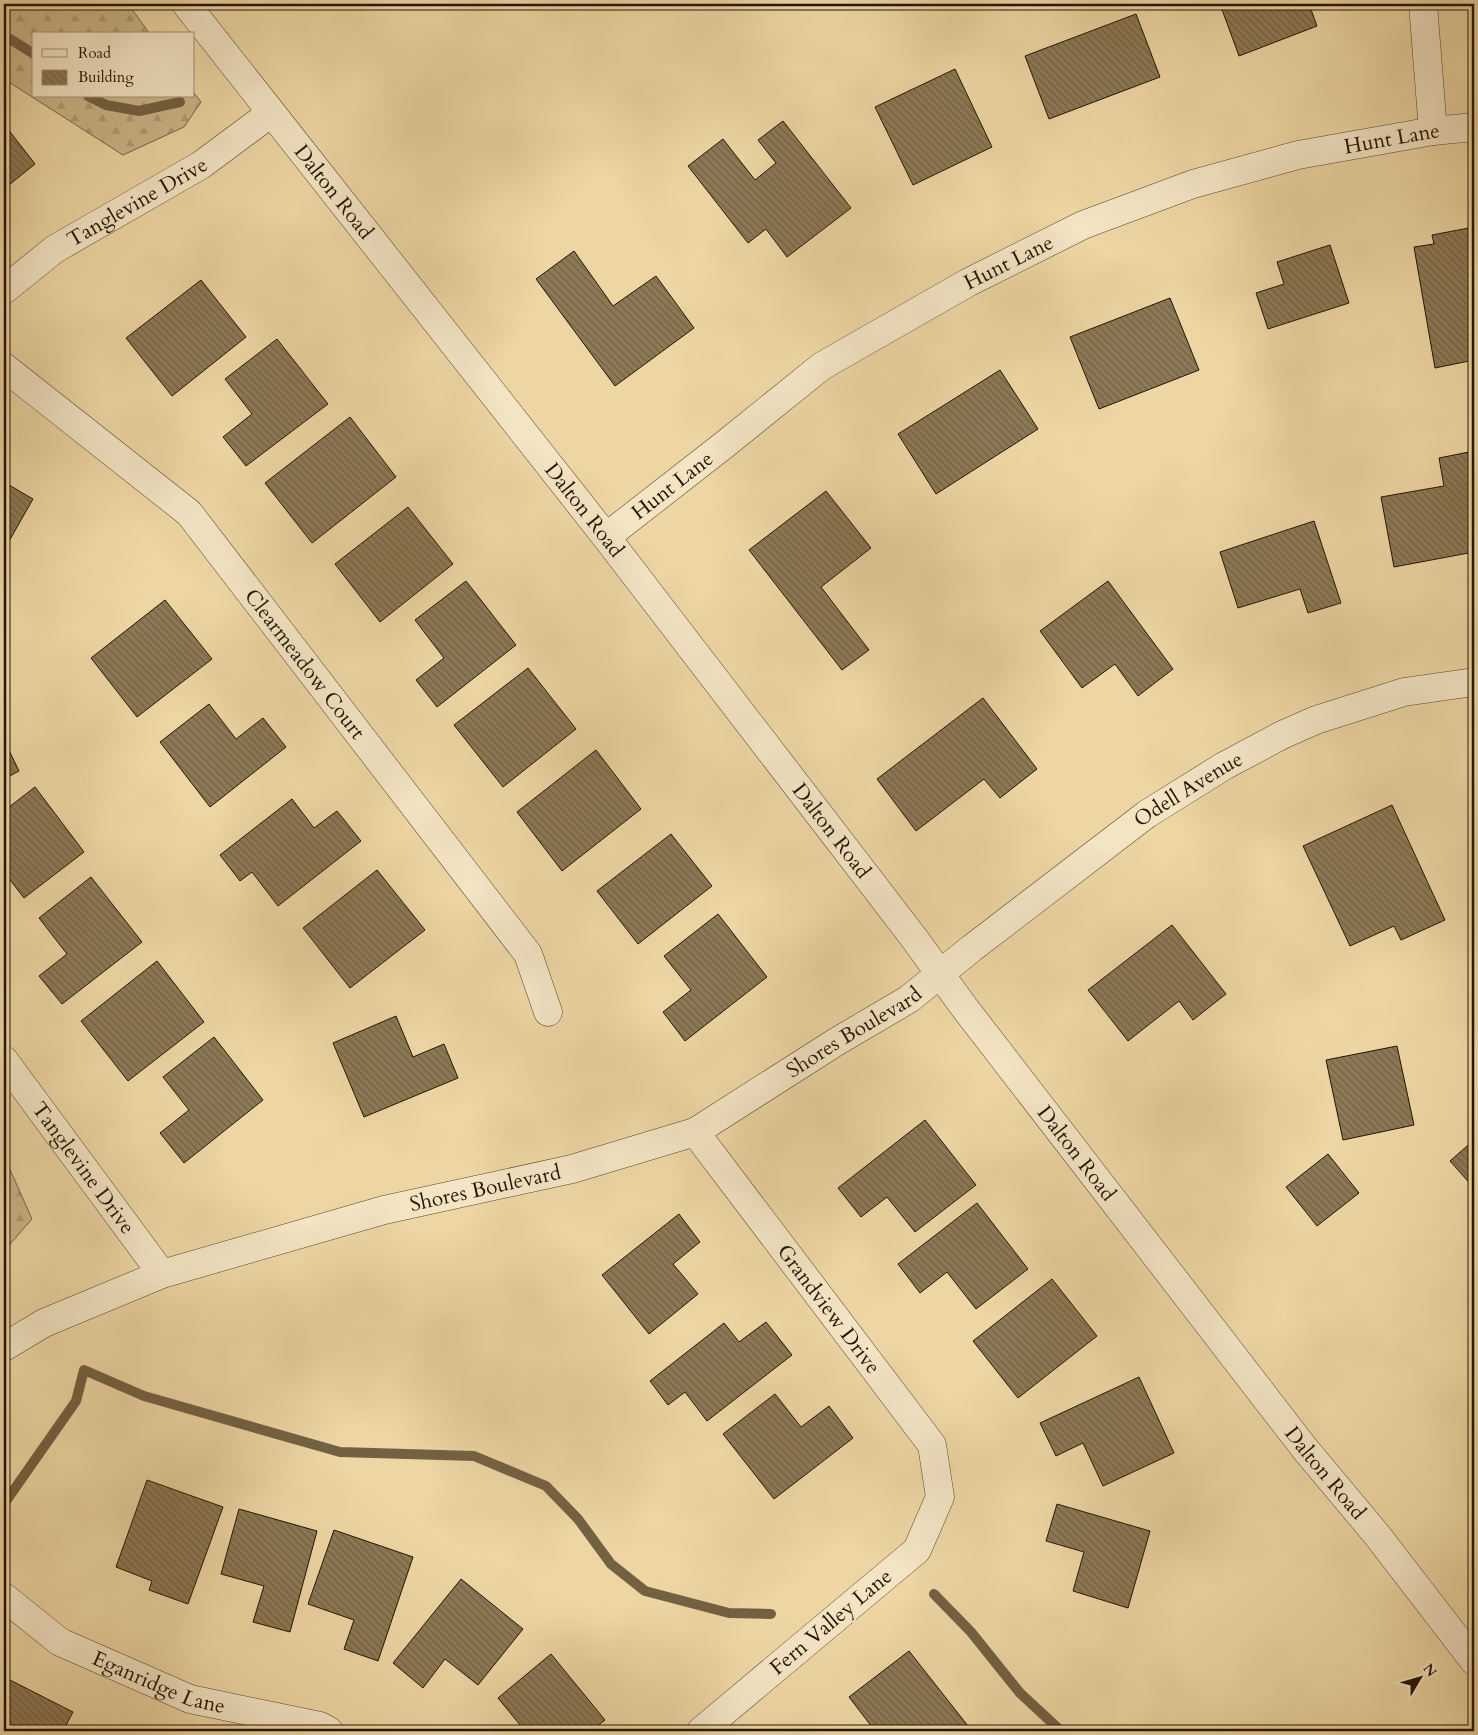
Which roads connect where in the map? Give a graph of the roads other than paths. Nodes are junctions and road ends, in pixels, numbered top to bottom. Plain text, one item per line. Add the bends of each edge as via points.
1 (186, 4) edge
2 (1423, 4) edge
3 (271, 113) junction
4 (1474, 127) edge
5 (1433, 131) junction
6 (4, 290) edge
7 (4, 367) edge
8 (606, 537) junction
9 (1474, 682) edge
10 (940, 973) junction
11 (548, 1012) dead end
12 (4, 1060) edge
13 (696, 1132) junction
14 (162, 1274) junction
15 (4, 1347) edge
16 (940, 1497) joint
17 (4, 1598) edge
18 (1474, 1661) edge
19 (328, 1731) edge
20 (701, 1731) edge

1 - 3 street, Dalton Road
2 - 5 street
3 - 6 street, Tanglevine Drive via 200,165 55,249
3 - 8 street, Dalton Road
4 - 5 street, Hunt Lane
5 - 8 street, Hunt Lane via 1298,155 1193,184 1082,225 969,282 822,366
7 - 11 street, Clearmeadow Court via 189,512 528,954
8 - 10 street, Dalton Road
9 - 10 street, Odell Avenue via 1404,692 1316,720 1224,766 1147,814
10 - 13 street, Shores Boulevard via 909,999
10 - 18 street, Dalton Road via 1293,1433
12 - 14 street, Tanglevine Drive
13 - 14 street, Shores Boulevard via 572,1169 384,1210
13 - 16 street, Grandview Drive via 932,1445
14 - 15 street, Shores Boulevard via 44,1322
16 - 20 street, Fern Valley Lane via 917,1550
17 - 19 street, Eganridge Lane via 60,1642 190,1699 320,1726

